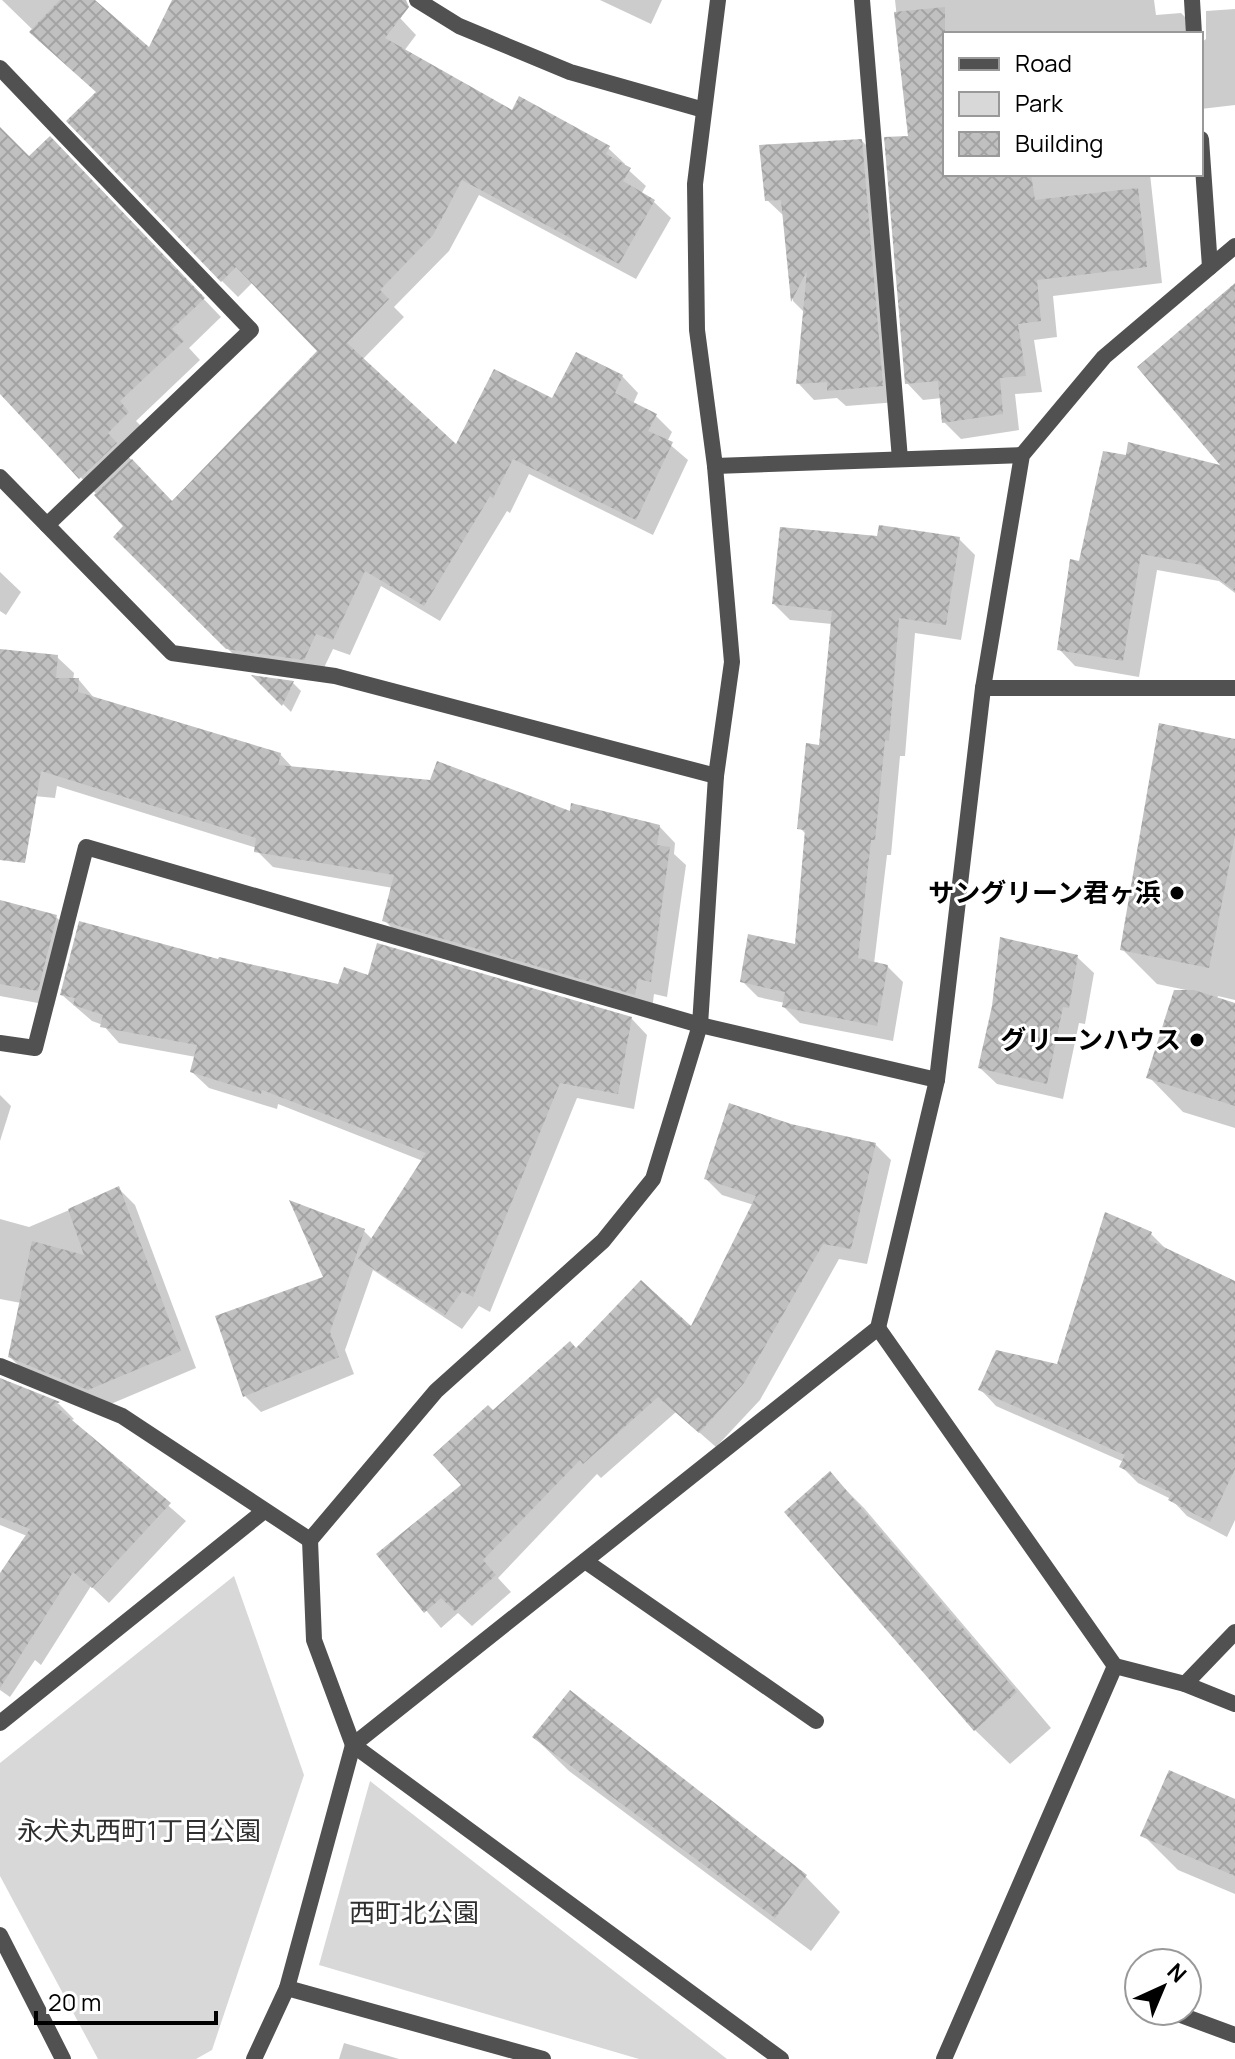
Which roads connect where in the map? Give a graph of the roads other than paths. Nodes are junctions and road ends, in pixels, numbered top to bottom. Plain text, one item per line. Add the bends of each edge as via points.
1 (417, 0) edge
2 (718, 0) edge
3 (862, 0) edge
4 (1192, 0) edge
5 (1194, 32) edge
6 (0, 68) edge
7 (704, 110) junction
8 (1203, 167) edge
9 (1235, 246) edge
10 (1210, 267) junction
11 (1022, 455) junction
12 (900, 459) junction
13 (715, 466) junction
14 (0, 477) edge
15 (47, 525) junction
16 (983, 688) junction
17 (1235, 688) edge
18 (716, 776) junction
19 (700, 1025) junction
20 (0, 1043) edge
21 (937, 1080) junction
22 (878, 1328) junction
23 (0, 1366) edge
24 (264, 1511) junction
25 (310, 1540) junction
26 (585, 1561) junction
27 (1235, 1632) edge
28 (1115, 1666) junction
29 (1185, 1684) junction
30 (1235, 1704) edge
31 (816, 1721) dead end
32 (0, 1723) edge
33 (353, 1745) junction
34 (0, 1935) edge
35 (287, 1988) junction
36 (1203, 2023) edge
37 (1235, 2035) edge
38 (63, 2059) edge
39 (254, 2059) edge
40 (543, 2059) edge
41 (781, 2059) edge
42 (944, 2059) edge

1 - 7 street via 459,26 570,72
2 - 7 street
3 - 12 street
4 - 5 street
6 - 15 street via 251,330
7 - 13 street via 695,184 697,330
8 - 10 street
9 - 10 street
10 - 11 street via 1104,357
11 - 12 street
11 - 16 street
12 - 13 street
13 - 18 street via 732,662
14 - 15 street
15 - 18 street via 172,653 335,676
16 - 17 street
16 - 21 street
18 - 19 street
19 - 20 street via 86,847 35,1048
19 - 21 street
19 - 25 street via 653,1179 603,1241 436,1391
21 - 22 street
22 - 26 street
22 - 28 street
23 - 24 street via 122,1416
24 - 25 street
24 - 32 street
25 - 33 street via 314,1640
26 - 31 street
26 - 33 street
27 - 29 street
28 - 29 street
28 - 42 street
29 - 30 street
33 - 35 street
33 - 41 street
34 - 38 street
35 - 39 street
35 - 40 street
36 - 37 street

